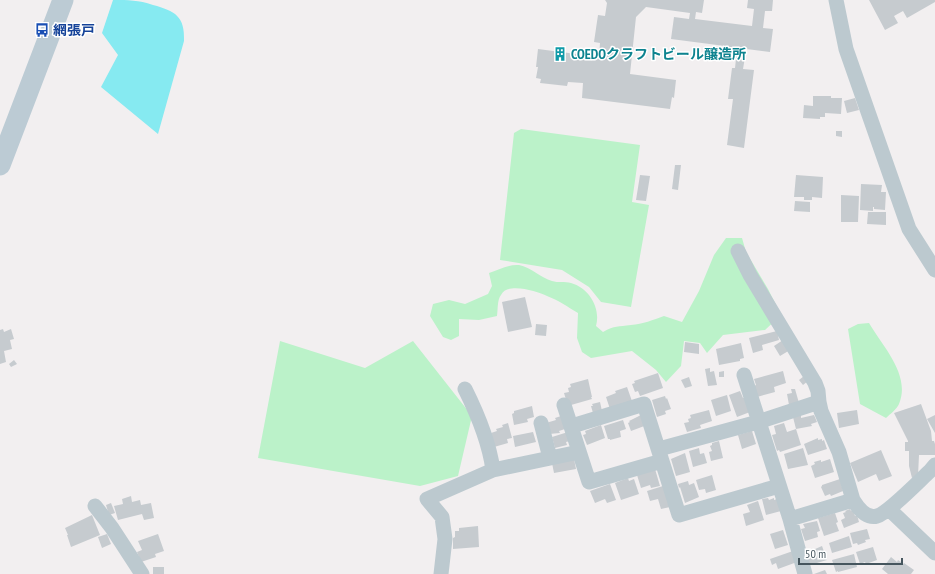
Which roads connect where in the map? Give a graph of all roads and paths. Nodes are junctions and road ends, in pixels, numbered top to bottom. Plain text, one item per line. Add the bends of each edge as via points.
1 (63, 0) edge
2 (836, 0) edge
3 (0, 165) edge
4 (738, 251) dead end
5 (935, 270) edge
6 (744, 375) dead end
7 (466, 390) dead end
8 (819, 402) junction
9 (564, 405) dead end
10 (758, 422) junction
11 (541, 423) dead end
12 (572, 426) junction
13 (579, 452) junction
14 (660, 455) junction
15 (550, 458) junction
16 (935, 465) edge
17 (493, 470) junction
18 (779, 486) junction
19 (853, 500) junction
20 (95, 506) dead end
21 (889, 509) junction
22 (790, 519) junction
23 (935, 553) edge
24 (142, 574) edge
25 (441, 574) edge
26 (806, 574) edge

1 - 3 main road
2 - 5 street via 846,49 909,229
4 - 8 street via 815,383
6 - 10 street
7 - 17 street via 485,436
8 - 10 street
8 - 19 street via 839,452
9 - 12 street
10 - 14 street
10 - 18 street
11 - 15 street
12 - 13 street
12 - 14 street via 644,404
13 - 14 street via 590,482
13 - 15 street
14 - 18 street via 679,515
15 - 17 street
16 - 21 street
17 - 25 street via 427,499 442,517 445,539
18 - 22 street
19 - 21 street via 869,516 878,516
19 - 22 street
20 - 24 street
21 - 23 street
22 - 26 street

